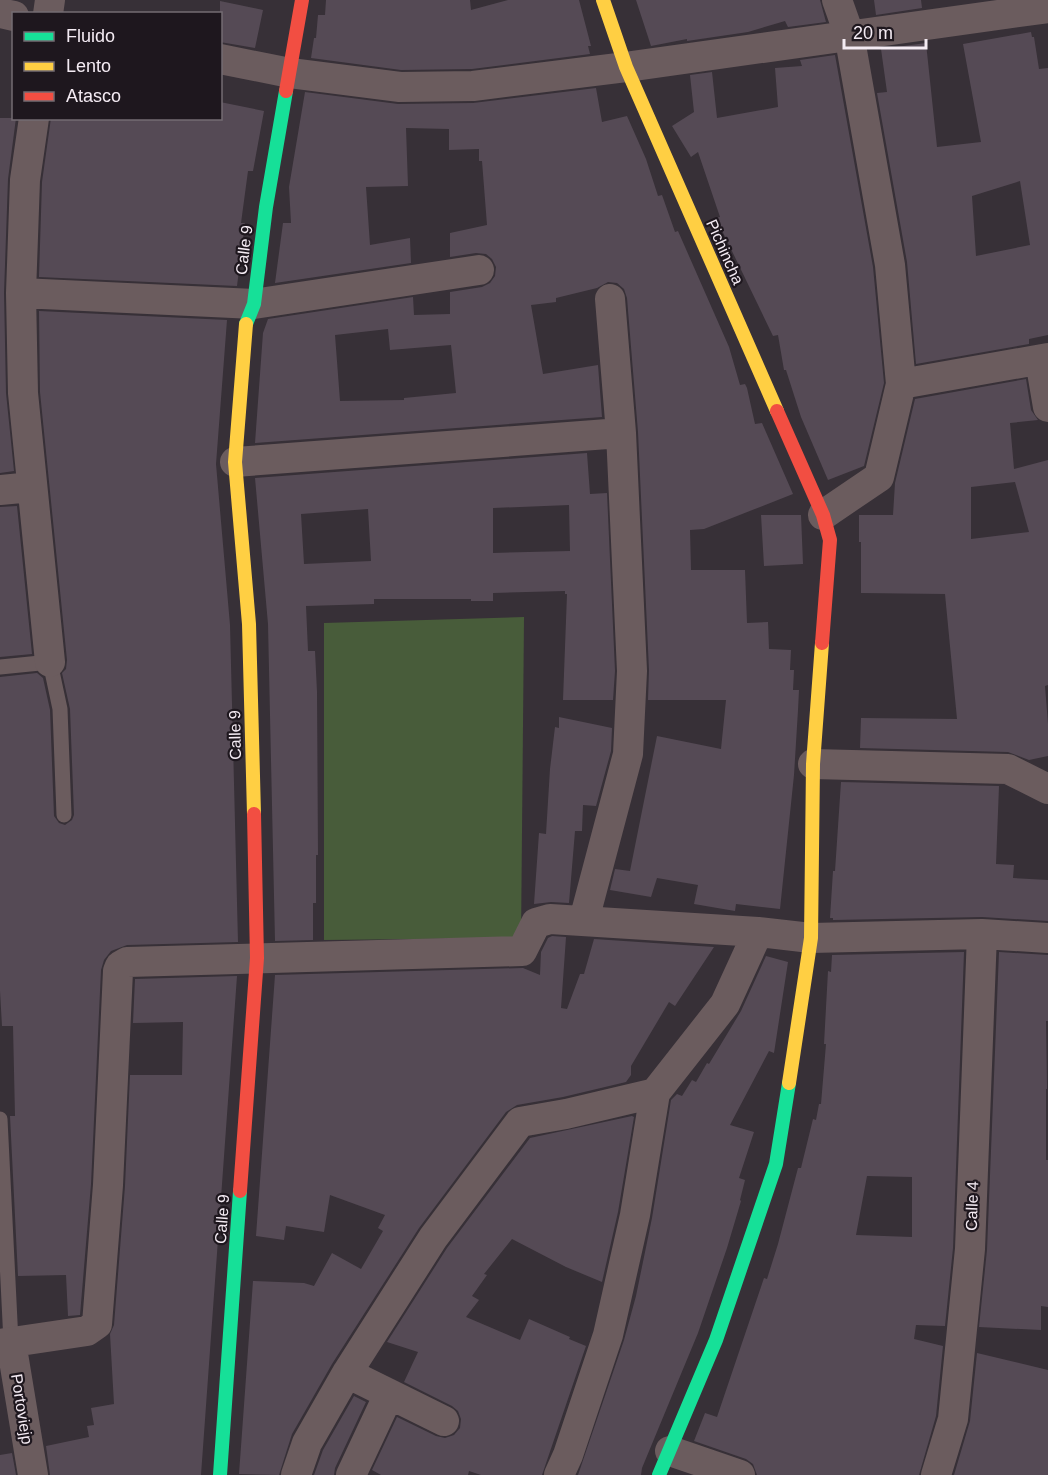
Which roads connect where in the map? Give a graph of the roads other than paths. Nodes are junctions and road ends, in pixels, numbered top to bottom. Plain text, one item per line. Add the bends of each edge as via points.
1 (302, 0) edge
2 (603, 0) edge
3 (837, 0) edge
4 (1046, 10) edge
5 (849, 34) junction
6 (222, 59) edge
7 (626, 67) junction
8 (290, 73) junction
9 (33, 120) edge
10 (13, 178) edge
11 (479, 270) dead end
12 (21, 293) junction
13 (610, 298) dead end
14 (254, 304) junction
15 (1044, 359) edge
16 (901, 384) junction
17 (1048, 407) edge
18 (621, 433) junction
19 (235, 462) junction
20 (32, 487) junction
21 (0, 490) edge
22 (823, 515) junction
23 (50, 662) junction
24 (0, 667) edge
25 (813, 765) junction
26 (1048, 789) edge
27 (64, 816) dead end
28 (584, 920) junction
29 (758, 932) junction
30 (982, 934) junction
31 (811, 938) junction
32 (1048, 938) edge
33 (257, 958) junction
34 (655, 1093) junction
35 (0, 1119) edge
36 (6, 1343) edge
37 (347, 1373) junction
38 (389, 1394) junction
39 (444, 1421) dead end
40 (664, 1463) edge
41 (33, 1475) edge
42 (220, 1475) edge
43 (296, 1475) edge
44 (351, 1475) edge
45 (559, 1475) edge
46 (740, 1475) edge
47 (936, 1475) edge

1 - 8 street, Calle 9
2 - 7 street, Pichincha
3 - 5 street
4 - 5 street
5 - 7 street
5 - 16 street via 890,266
6 - 8 street
7 - 8 street via 473,86 400,87
7 - 22 street, Pichincha
8 - 14 street, Calle 9 via 266,207
9 - 10 street
10 - 12 street
11 - 14 street
12 - 14 street
12 - 20 street via 23,393
13 - 18 street
14 - 19 street, Calle 9 via 244,329
15 - 16 street
15 - 17 street
16 - 22 street via 879,477
18 - 19 street
18 - 28 street via 632,671 628,754
19 - 33 street, Calle 9 via 249,624
20 - 21 street
20 - 23 street
22 - 25 street, Pichincha via 830,540
23 - 24 lane
23 - 27 lane via 60,709
25 - 26 street via 1008,769
25 - 31 street, Pichincha
28 - 29 street
28 - 33 street via 536,922 522,951
29 - 31 street
29 - 34 street via 724,1004
30 - 31 street
30 - 32 street
30 - 47 street, Calle 4 via 970,1249 953,1419
31 - 40 street, Pichincha via 776,1164 716,1340
33 - 36 street via 127,962 120,966 97,1324 87,1331
33 - 42 street, Calle 9
34 - 37 street via 520,1122 433,1238
34 - 45 street via 635,1215 608,1335
35 - 36 lane
36 - 41 street, Portoviejp
37 - 38 street
37 - 43 street via 307,1443
38 - 39 street
38 - 44 street
40 - 46 street

